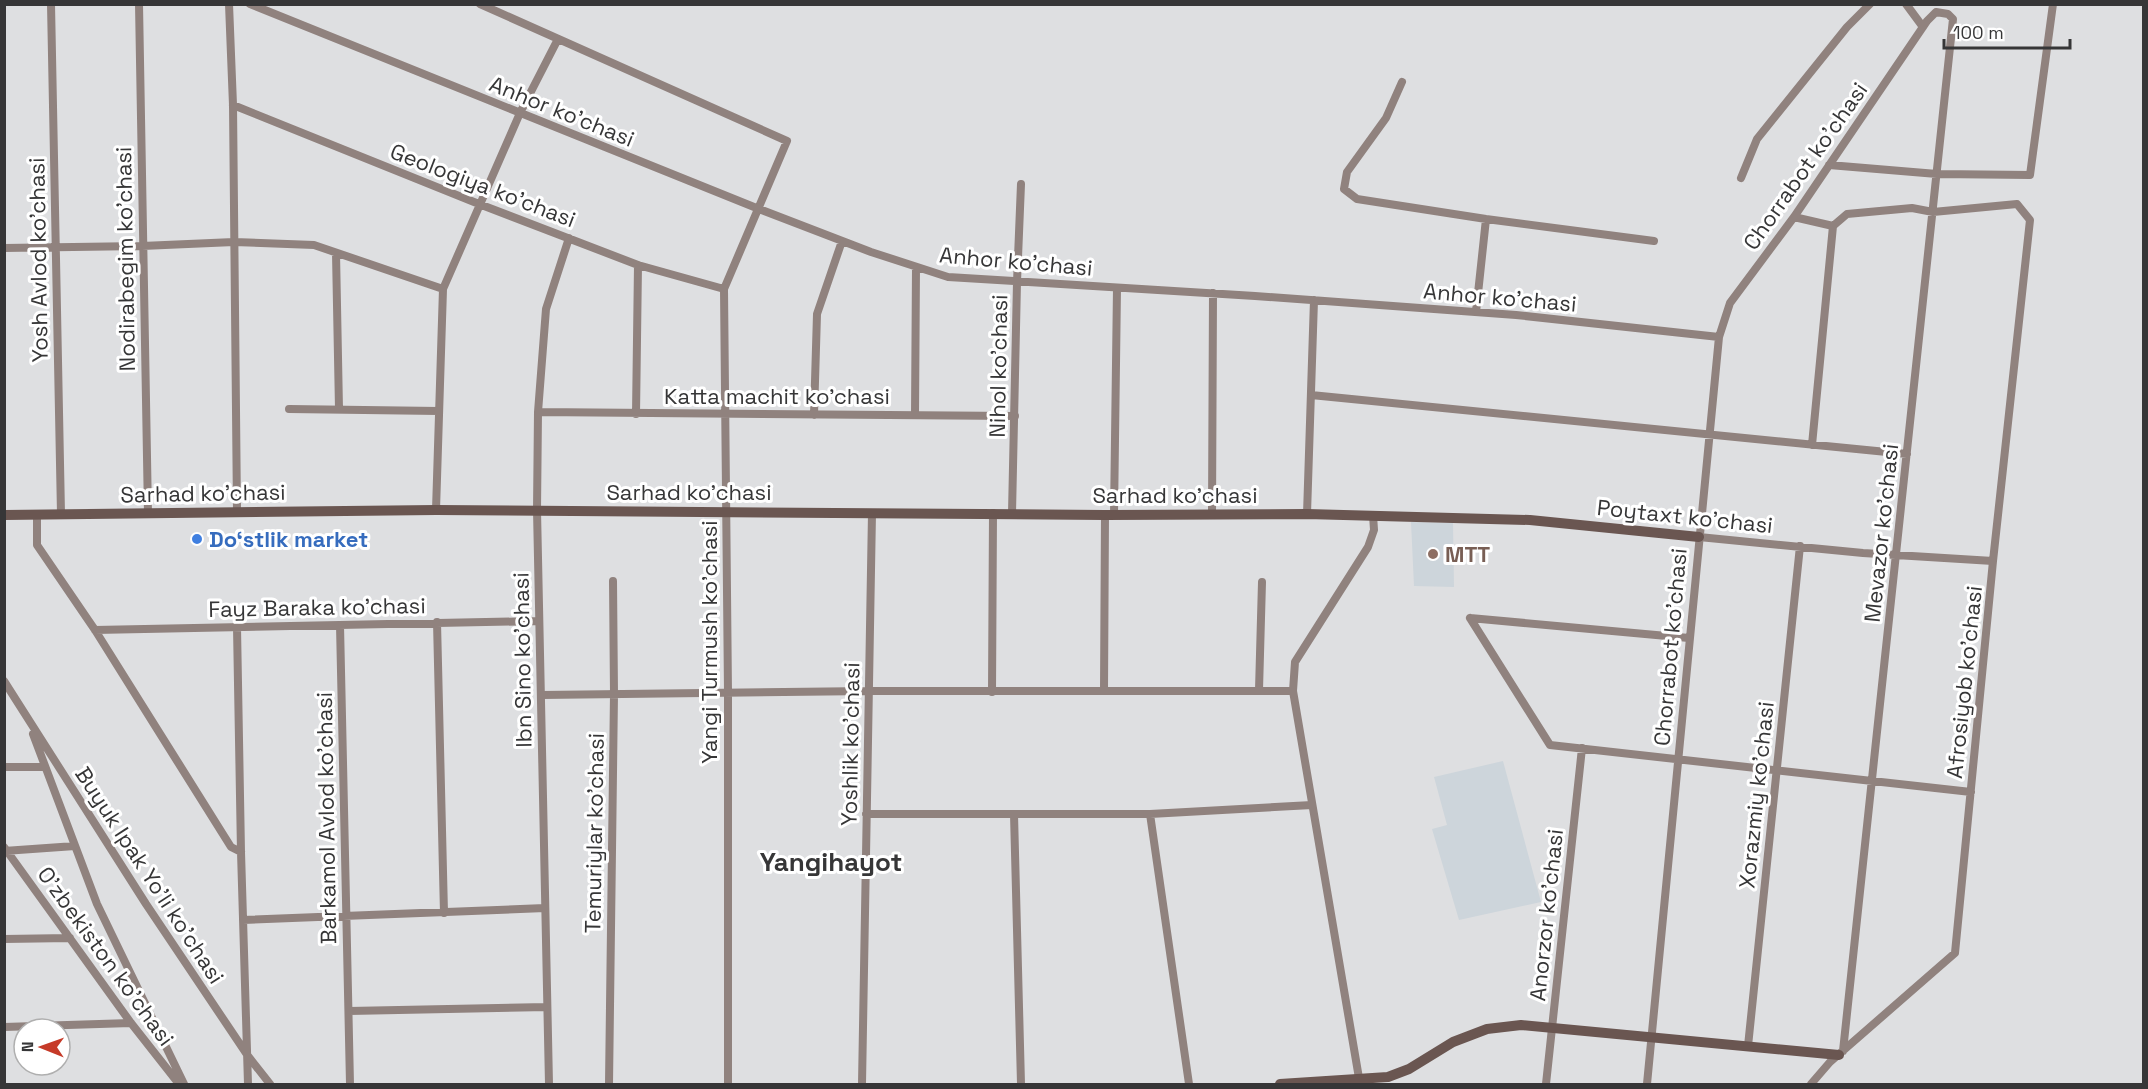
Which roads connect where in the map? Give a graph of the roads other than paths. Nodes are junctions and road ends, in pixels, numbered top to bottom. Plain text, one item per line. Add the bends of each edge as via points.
1 (51, 4) edge
2 (139, 4) edge
3 (229, 4) edge
4 (250, 4) edge
5 (480, 4) edge
6 (1870, 4) edge
7 (1906, 4) edge
8 (2053, 4) edge
9 (1938, 8) edge
10 (1953, 19) joint
11 (1923, 27) junction
12 (558, 39) junction
13 (1402, 82) dead end
14 (233, 105) junction
15 (520, 113) junction
16 (1829, 165) junction
17 (1937, 174) junction
18 (1741, 178) dead end
19 (1021, 184) dead end
20 (479, 204) junction
21 (759, 209) junction
22 (1933, 212) junction
23 (1794, 217) junction
24 (1486, 219) junction
25 (1833, 226) junction
26 (569, 238) junction
27 (842, 241) junction
28 (1654, 241) dead end
29 (234, 242) junction
30 (142, 246) junction
31 (56, 247) junction
32 (4, 248) edge
33 (336, 253) junction
34 (638, 265) junction
35 (916, 267) junction
36 (1017, 282) junction
37 (1117, 288) junction
38 (443, 289) junction
39 (724, 289) junction
40 (1213, 293) junction
41 (1314, 300) junction
42 (1476, 312) junction
43 (1719, 336) junction
44 (1311, 395) junction
45 (289, 409) dead end
46 (339, 409) junction
47 (439, 411) junction
48 (538, 412) junction
49 (636, 414) junction
50 (724, 414) junction
51 (814, 415) junction
52 (915, 416) junction
53 (1015, 416) junction
54 (1709, 434) junction
55 (1812, 445) junction
56 (1907, 454) junction
57 (436, 510) junction
58 (537, 510) junction
59 (726, 511) junction
60 (237, 512) junction
61 (148, 513) junction
62 (872, 513) junction
63 (993, 513) junction
64 (1012, 513) junction
65 (37, 514) junction
66 (61, 514) junction
67 (1212, 514) junction
68 (1307, 514) junction
69 (4, 515) edge
70 (1110, 515) junction
71 (1373, 515) junction
72 (1699, 537) junction
73 (1800, 546) junction
74 (1897, 555) junction
75 (1993, 561) junction
76 (613, 581) dead end
77 (1262, 582) dead end
78 (539, 621) junction
79 (437, 622) junction
80 (340, 625) junction
81 (237, 627) junction
82 (95, 630) junction
83 (1689, 638) junction
84 (4, 681) edge
85 (1104, 690) junction
86 (1259, 690) junction
87 (870, 691) junction
88 (1293, 691) junction
89 (728, 692) junction
90 (992, 692) junction
91 (614, 694) junction
92 (542, 695) junction
93 (27, 718) junction
94 (1582, 748) junction
95 (1678, 760) junction
96 (4, 767) edge
97 (45, 767) junction
98 (1776, 771) junction
99 (1873, 782) junction
100 (1971, 792) junction
101 (1312, 805) junction
102 (866, 814) junction
103 (1014, 814) junction
104 (1150, 814) junction
105 (75, 846) junction
106 (5, 850) edge
107 (241, 852) junction
108 (545, 908) junction
109 (444, 913) junction
110 (346, 917) junction
111 (243, 920) junction
112 (70, 938) junction
113 (4, 939) edge
114 (547, 1007) junction
115 (349, 1011) junction
116 (131, 1023) junction
117 (4, 1027) edge
118 (1552, 1028) junction
119 (1651, 1037) junction
120 (1748, 1046) junction
121 (1841, 1053) junction
122 (248, 1056) junction
123 (1359, 1082) edge
124 (180, 1084) edge
125 (184, 1084) edge
126 (248, 1084) edge
127 (270, 1084) edge
128 (350, 1084) edge
129 (549, 1084) edge
130 (609, 1084) edge
131 (728, 1084) edge
132 (862, 1084) edge
133 (1021, 1084) edge
134 (1189, 1084) edge
135 (1280, 1084) edge
136 (1546, 1084) edge
137 (1647, 1084) edge
138 (1811, 1084) edge

1 - 31 street, Yosh Avlod ko'chasi
2 - 30 street, Nodirabegim ko'chasi
3 - 14 street
4 - 15 street, Anhor ko'chasi
5 - 12 street
6 - 18 street via 1757,139
7 - 11 street
8 - 17 street via 2030,175
9 - 10 street, Chorrabot ko'chasi
9 - 11 street, Chorrabot ko'chasi
10 - 17 street, Mevazor ko'chasi
11 - 16 street, Chorrabot ko'chasi
12 - 15 street
12 - 21 street, Yangi Turmush ko'chasi via 788,141
13 - 24 street via 1386,118 1347,172 1344,189 1357,200
14 - 20 street, Geologiya ko'chasi
14 - 29 street
15 - 20 street
15 - 21 street, Anhor ko'chasi
16 - 17 street
16 - 23 street, Chorrabot ko'chasi
17 - 22 street, Mevazor ko'chasi
19 - 36 street, Nihol ko'chasi
20 - 26 street, Geologiya ko'chasi
20 - 38 street
21 - 27 street, Anhor ko'chasi
21 - 39 street, Yangi Turmush ko'chasi
22 - 25 street via 1912,208 1847,214
22 - 56 street, Mevazor ko'chasi
22 - 75 street, Afrosiyob ko'chasi via 2017,204 2030,220
23 - 25 street
23 - 43 street, Chorrabot ko'chasi via 1730,303
24 - 28 street
24 - 42 street
25 - 55 street
26 - 34 street, Geologiya ko'chasi
26 - 48 street, Ibn Sino ko'chasi via 546,309
27 - 35 street, Anhor ko'chasi
27 - 51 street via 817,314
29 - 30 street
29 - 33 street via 314,245
29 - 60 street
30 - 31 street
30 - 61 street, Nodirabegim ko'chasi
31 - 32 street
31 - 66 street, Yosh Avlod ko'chasi
33 - 38 street
33 - 46 street
34 - 39 street, Geologiya ko'chasi
34 - 49 street
35 - 36 street, Anhor ko'chasi via 948,277
35 - 52 street
36 - 37 street, Anhor ko'chasi
36 - 53 street, Nihol ko'chasi
37 - 40 street, Anhor ko'chasi
37 - 70 street
38 - 47 street
39 - 50 street, Yangi Turmush ko'chasi
40 - 41 street, Anhor ko'chasi
40 - 67 street
41 - 42 street, Anhor ko'chasi
41 - 44 street
42 - 43 street, Anhor ko'chasi
43 - 54 street, Chorrabot ko'chasi
44 - 54 street
44 - 68 street
45 - 46 street
46 - 47 street
47 - 57 street
48 - 49 street, Katta machit ko'chasi
48 - 58 street, Ibn Sino ko'chasi
49 - 50 street, Katta machit ko'chasi
50 - 51 street, Katta machit ko'chasi
50 - 59 street, Yangi Turmush ko'chasi
51 - 52 street, Katta machit ko'chasi
52 - 53 street, Katta machit ko'chasi
53 - 64 street, Nihol ko'chasi
54 - 55 street
54 - 72 street, Chorrabot ko'chasi
55 - 56 street
56 - 74 street, Mevazor ko'chasi
57 - 58 street, Sarhad ko'chasi
57 - 60 street, Sarhad ko'chasi
58 - 59 street, Sarhad ko'chasi
58 - 78 street, Ibn Sino ko'chasi
59 - 62 street, Sarhad ko'chasi
59 - 89 street, Yangi Turmush ko'chasi
60 - 61 street, Sarhad ko'chasi
61 - 66 street, Sarhad ko'chasi
62 - 63 street, Sarhad ko'chasi
62 - 87 street, Yoshlik ko'chasi
63 - 64 street, Sarhad ko'chasi
63 - 90 street
64 - 70 street, Sarhad ko'chasi
65 - 66 street, Sarhad ko'chasi
65 - 69 street, Sarhad ko'chasi
65 - 82 street via 37,545
67 - 68 street, Sarhad ko'chasi
67 - 70 street, Sarhad ko'chasi
68 - 71 street, Sarhad ko'chasi
70 - 85 street
71 - 72 street, Poytaxt ko'chasi via 1530,520
71 - 88 street via 1374,530 1368,547 1295,662
72 - 73 street, Poytaxt ko'chasi
72 - 83 street, Chorrabot ko'chasi
73 - 74 street, Poytaxt ko'chasi
73 - 98 street, Xorazmiy ko'chasi
74 - 75 street, Poytaxt ko'chasi
74 - 99 street, Mevazor ko'chasi
75 - 100 street, Afrosiyob ko'chasi
76 - 91 street, Temuriylar ko'chasi
77 - 86 street
78 - 79 street, Fayz Baraka ko'chasi
78 - 92 street, Ibn Sino ko'chasi
79 - 80 street, Fayz Baraka ko'chasi
79 - 109 street
80 - 81 street, Fayz Baraka ko'chasi
80 - 110 street, Barkamol Avlod ko'chasi
81 - 82 street, Fayz Baraka ko'chasi
81 - 107 street
82 - 107 street via 231,847
83 - 94 street via 1470,618 1550,745
83 - 95 street, Chorrabot ko'chasi
84 - 93 street, Buyuk Ipak Yo'li ko'chasi
85 - 86 street
85 - 90 street
86 - 88 street
87 - 89 street
87 - 90 street
87 - 102 street, Yoshlik ko'chasi
88 - 101 street
89 - 91 street
89 - 131 street, Yangi Turmush ko'chasi
91 - 92 street
91 - 130 street, Temuriylar ko'chasi
92 - 108 street, Ibn Sino ko'chasi
93 - 97 street
93 - 122 street, Buyuk Ipak Yo'li ko'chasi
94 - 95 street
94 - 118 street, Anorzor ko'chasi
95 - 98 street
95 - 119 street, Chorrabot ko'chasi
96 - 97 street
97 - 105 street
98 - 99 street
98 - 120 street, Xorazmiy ko'chasi
99 - 100 street
99 - 121 street, Mevazor ko'chasi
100 - 121 street, Afrosiyob ko'chasi via 1955,953
101 - 104 street
101 - 123 street
102 - 103 street
102 - 132 street, Yoshlik ko'chasi
103 - 104 street
103 - 133 street
104 - 134 street
105 - 106 street
105 - 125 street via 97,904
106 - 112 street, O'zbekiston ko'chasi
107 - 111 street
108 - 109 street
108 - 114 street, Ibn Sino ko'chasi
109 - 110 street
110 - 111 street
110 - 115 street, Barkamol Avlod ko'chasi
111 - 122 street
112 - 113 street
112 - 116 street, O'zbekiston ko'chasi
114 - 115 street
114 - 129 street, Ibn Sino ko'chasi
115 - 128 street, Barkamol Avlod ko'chasi
116 - 117 street
116 - 124 street, O'zbekiston ko'chasi
118 - 119 street
118 - 123 street via 1521,1025 1487,1029 1453,1042 1409,1069
118 - 136 street, Anorzor ko'chasi
119 - 120 street
119 - 137 street, Chorrabot ko'chasi
120 - 121 street
121 - 138 street, Afrosiyob ko'chasi
122 - 126 street
122 - 127 street, Buyuk Ipak Yo'li ko'chasi
123 - 135 street

